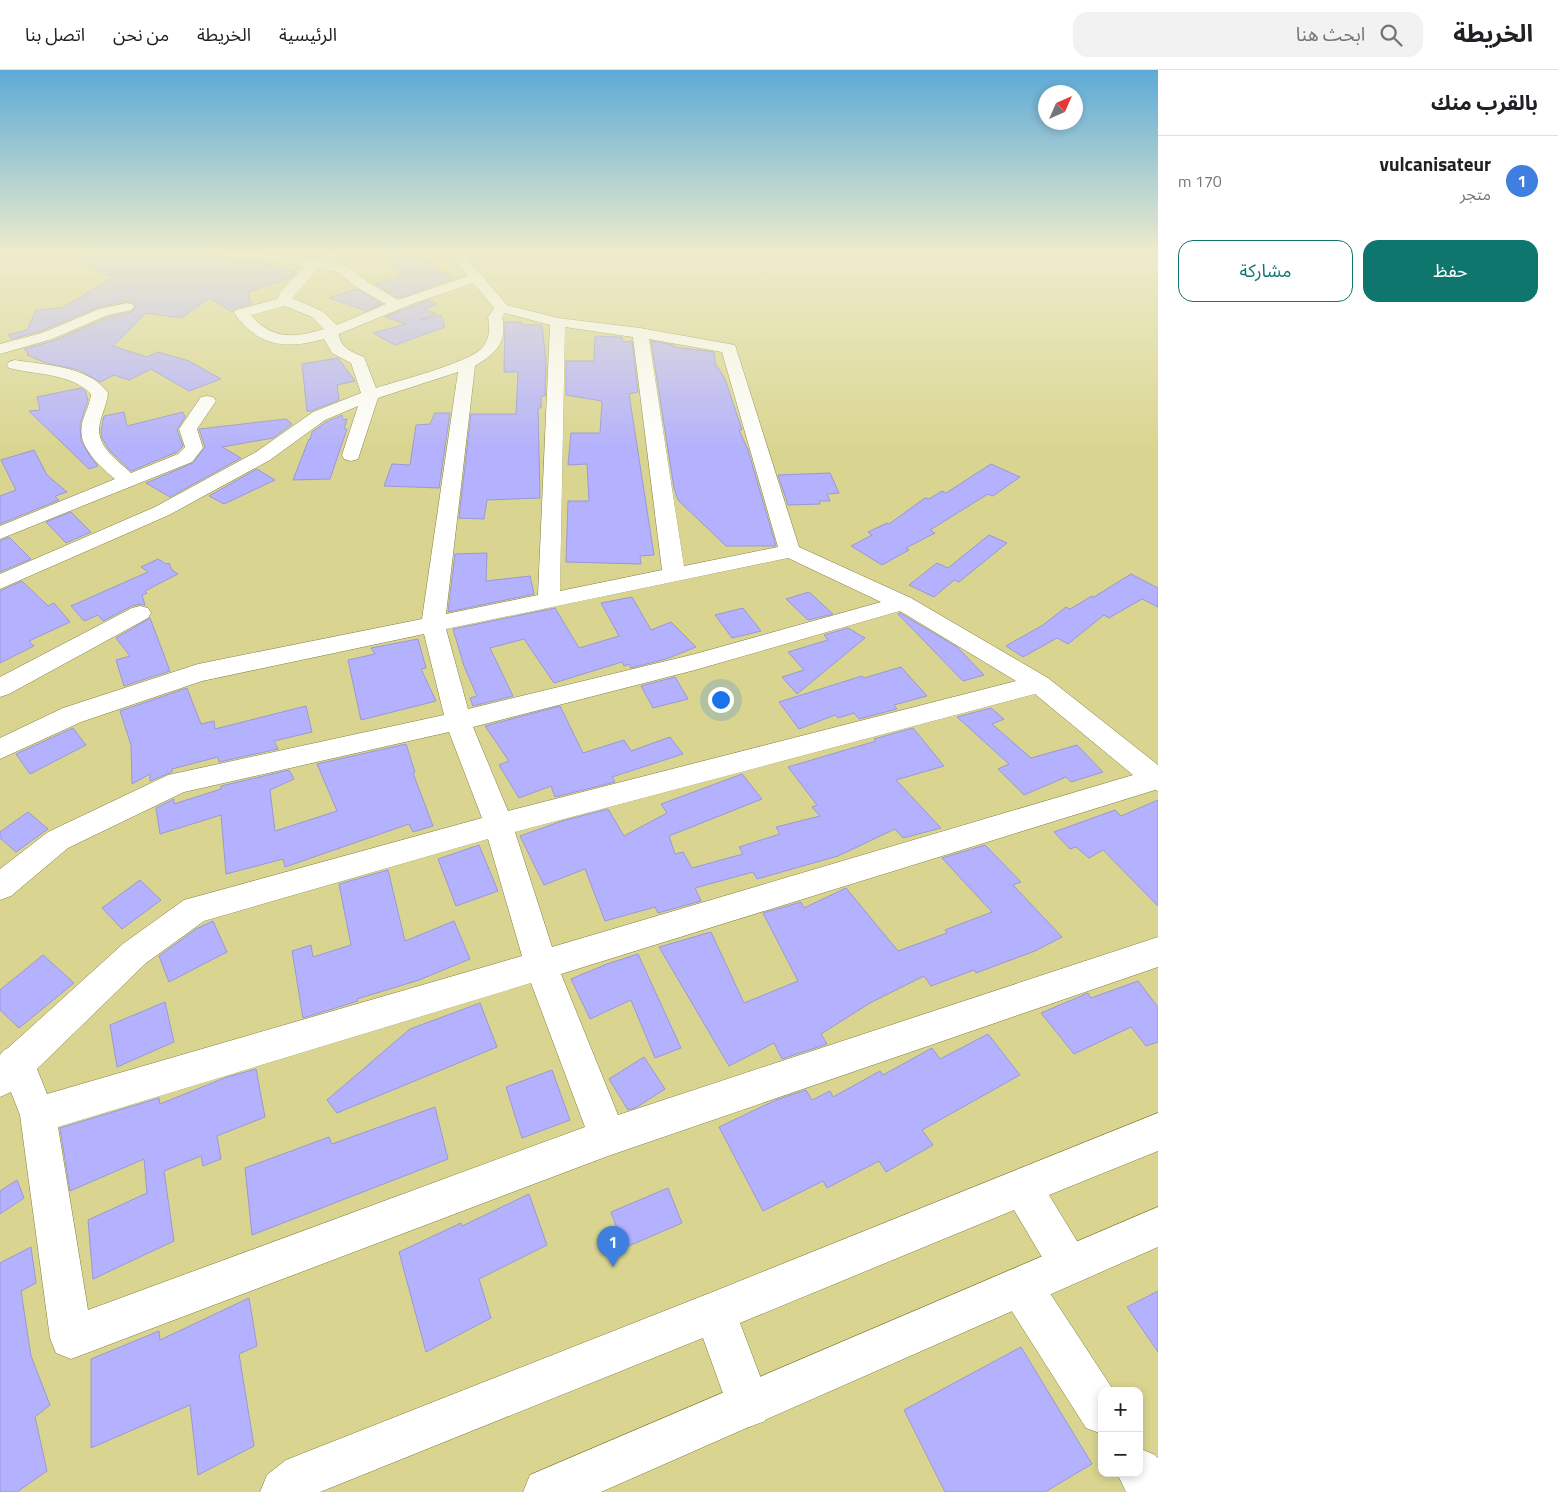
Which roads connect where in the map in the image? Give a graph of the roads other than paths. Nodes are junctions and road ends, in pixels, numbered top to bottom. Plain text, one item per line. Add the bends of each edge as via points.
1 (90, 317) edge
2 (243, 317) edge
3 (323, 317) edge
4 (368, 317) edge
5 (495, 317) edge
6 (539, 317) edge
7 (558, 322) junction
8 (331, 333) junction
9 (640, 333) junction
10 (0, 348) edge
11 (467, 364) junction
12 (15, 365) dead end
13 (370, 395) junction
14 (207, 401) dead end
15 (351, 455) dead end
16 (128, 481) junction
17 (0, 533) edge
18 (790, 551) junction
19 (674, 575) junction
20 (0, 582) edge
21 (548, 601) junction
22 (903, 603) junction
23 (140, 613) dead end
24 (433, 624) junction
25 (1039, 684) junction
26 (0, 688) edge
27 (458, 721) junction
28 (0, 749) edge
29 (1157, 780) edge
30 (498, 826) junction
31 (0, 887) edge
32 (1158, 952) edge
33 (541, 965) junction
34 (8, 1071) edge
35 (38, 1115) junction
36 (1158, 1132) edge
37 (608, 1137) junction
38 (1022, 1187) junction
39 (1158, 1227) edge
40 (1069, 1265) junction
41 (1021, 1287) junction
42 (715, 1312) junction
43 (749, 1405) junction
44 (1098, 1406) edge
45 (1143, 1477) edge
46 (284, 1492) edge
47 (547, 1492) edge
48 (1153, 1492) edge

1 - 10 main road via 47,336
2 - 8 main road via 269,338 305,339
3 - 8 main road via 332,329
4 - 8 main road
5 - 11 main road via 498,331 487,352
6 - 7 main road
7 - 9 main road
7 - 21 main road
8 - 13 main road via 333,346 358,360
9 - 18 main road via 729,348
9 - 19 main road
11 - 13 main road
11 - 24 main road
12 - 16 main road via 74,376 94,385 100,393 90,428 92,441
13 - 15 main road
13 - 20 main road via 319,416 263,456 162,511
14 - 16 main road via 188,429 194,448 185,458
16 - 17 main road
18 - 19 main road
18 - 22 main road
19 - 21 main road
21 - 24 main road
22 - 25 main road
22 - 27 main road via 695,662
23 - 26 main road
24 - 27 main road
24 - 28 main road via 198,673 72,715
25 - 29 main road
25 - 30 main road
27 - 30 main road
27 - 31 main road via 178,783 58,840
29 - 33 main road
30 - 33 main road
30 - 34 main road via 195,910 135,952
32 - 37 main road
33 - 35 main road
33 - 37 main road
34 - 35 main road
35 - 37 main road via 72,1338
36 - 38 main road
38 - 40 main road
38 - 42 main road
39 - 40 main road
40 - 41 main road
41 - 43 main road
41 - 44 main road
42 - 43 main road
42 - 46 main road via 302,1476
43 - 47 main road
45 - 48 main road

